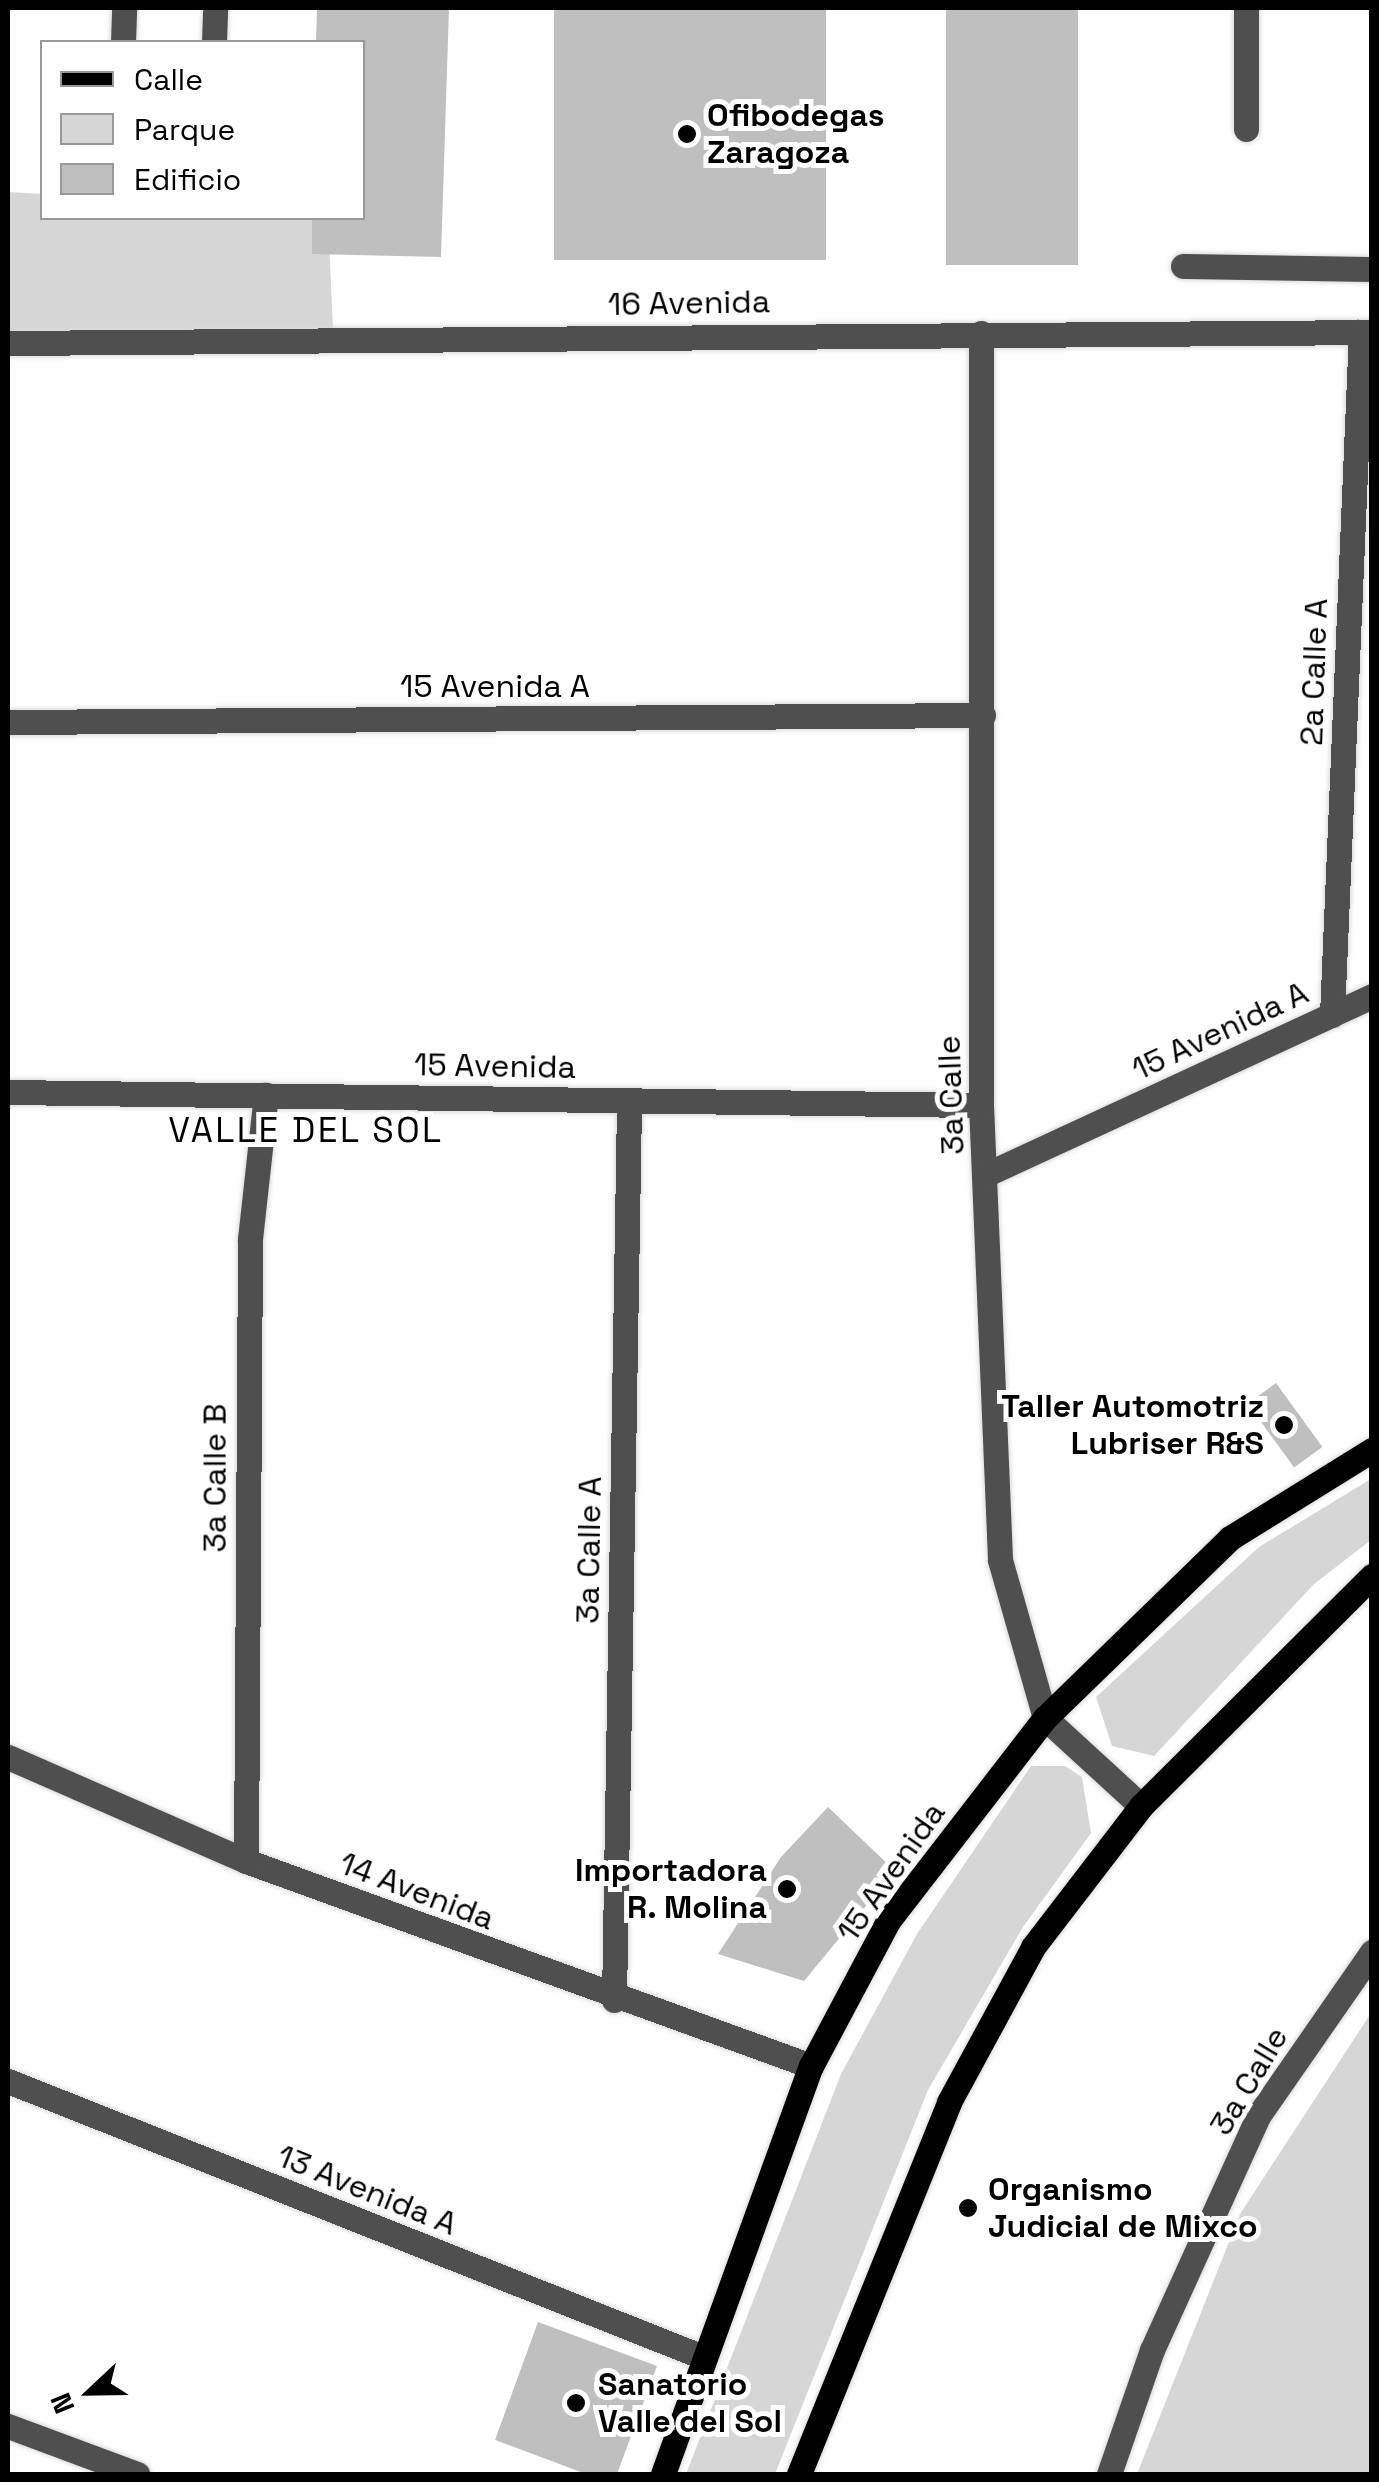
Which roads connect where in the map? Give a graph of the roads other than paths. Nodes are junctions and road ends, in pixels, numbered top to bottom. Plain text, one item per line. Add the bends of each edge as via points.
1 (124, 8) edge
2 (215, 8) edge
3 (1246, 8) edge
4 (123, 40) edge
5 (214, 40) edge
6 (1246, 129) dead end
7 (1183, 266) dead end
8 (1372, 270) edge
9 (981, 332) junction
10 (1366, 332) edge
11 (8, 342) edge
12 (983, 715) junction
13 (8, 722) edge
14 (1372, 996) edge
15 (1332, 1014) junction
16 (8, 1092) edge
17 (266, 1096) junction
18 (629, 1101) junction
19 (981, 1105) junction
20 (987, 1174) junction
21 (1372, 1450) edge
22 (1372, 1576) edge
23 (1045, 1718) junction
24 (8, 1757) edge
25 (1140, 1806) junction
26 (246, 1861) junction
27 (1372, 1952) edge
28 (614, 2000) junction
29 (811, 2066) junction
30 (8, 2081) edge
31 (703, 2357) junction
32 (8, 2426) edge
33 (137, 2474) edge
34 (663, 2474) edge
35 (799, 2474) edge
36 (1109, 2474) edge

1 - 4 street
2 - 5 street
3 - 6 street
7 - 8 street
9 - 10 street, 16 Avenida
9 - 11 street, 16 Avenida
9 - 12 street, 3a Calle
10 - 15 street, 2a Calle A
12 - 13 street, 15 Avenida A
12 - 19 street, 3a Calle
14 - 15 street, 15 Avenida A
15 - 20 street, 15 Avenida A
16 - 17 street, 15 Avenida
17 - 18 street, 15 Avenida
17 - 26 street, 3a Calle B via 250,1239
18 - 19 street, 15 Avenida
18 - 28 street, 3a Calle A
19 - 20 street, 3a Calle
20 - 23 street, 3a Calle via 1000,1560
21 - 23 main road, 15 Avenida via 1230,1538
22 - 25 main road
23 - 25 street
23 - 29 main road, 15 Avenida via 888,1920
24 - 26 street, 14 Avenida
25 - 35 main road via 1033,1947 949,2102
26 - 28 street, 14 Avenida
27 - 36 street, 3a Calle via 1258,2116 1152,2350
28 - 29 street, 14 Avenida
29 - 31 main road, 15 Avenida
30 - 31 street, 13 Avenida A
31 - 34 main road, 15 Avenida
32 - 33 street

